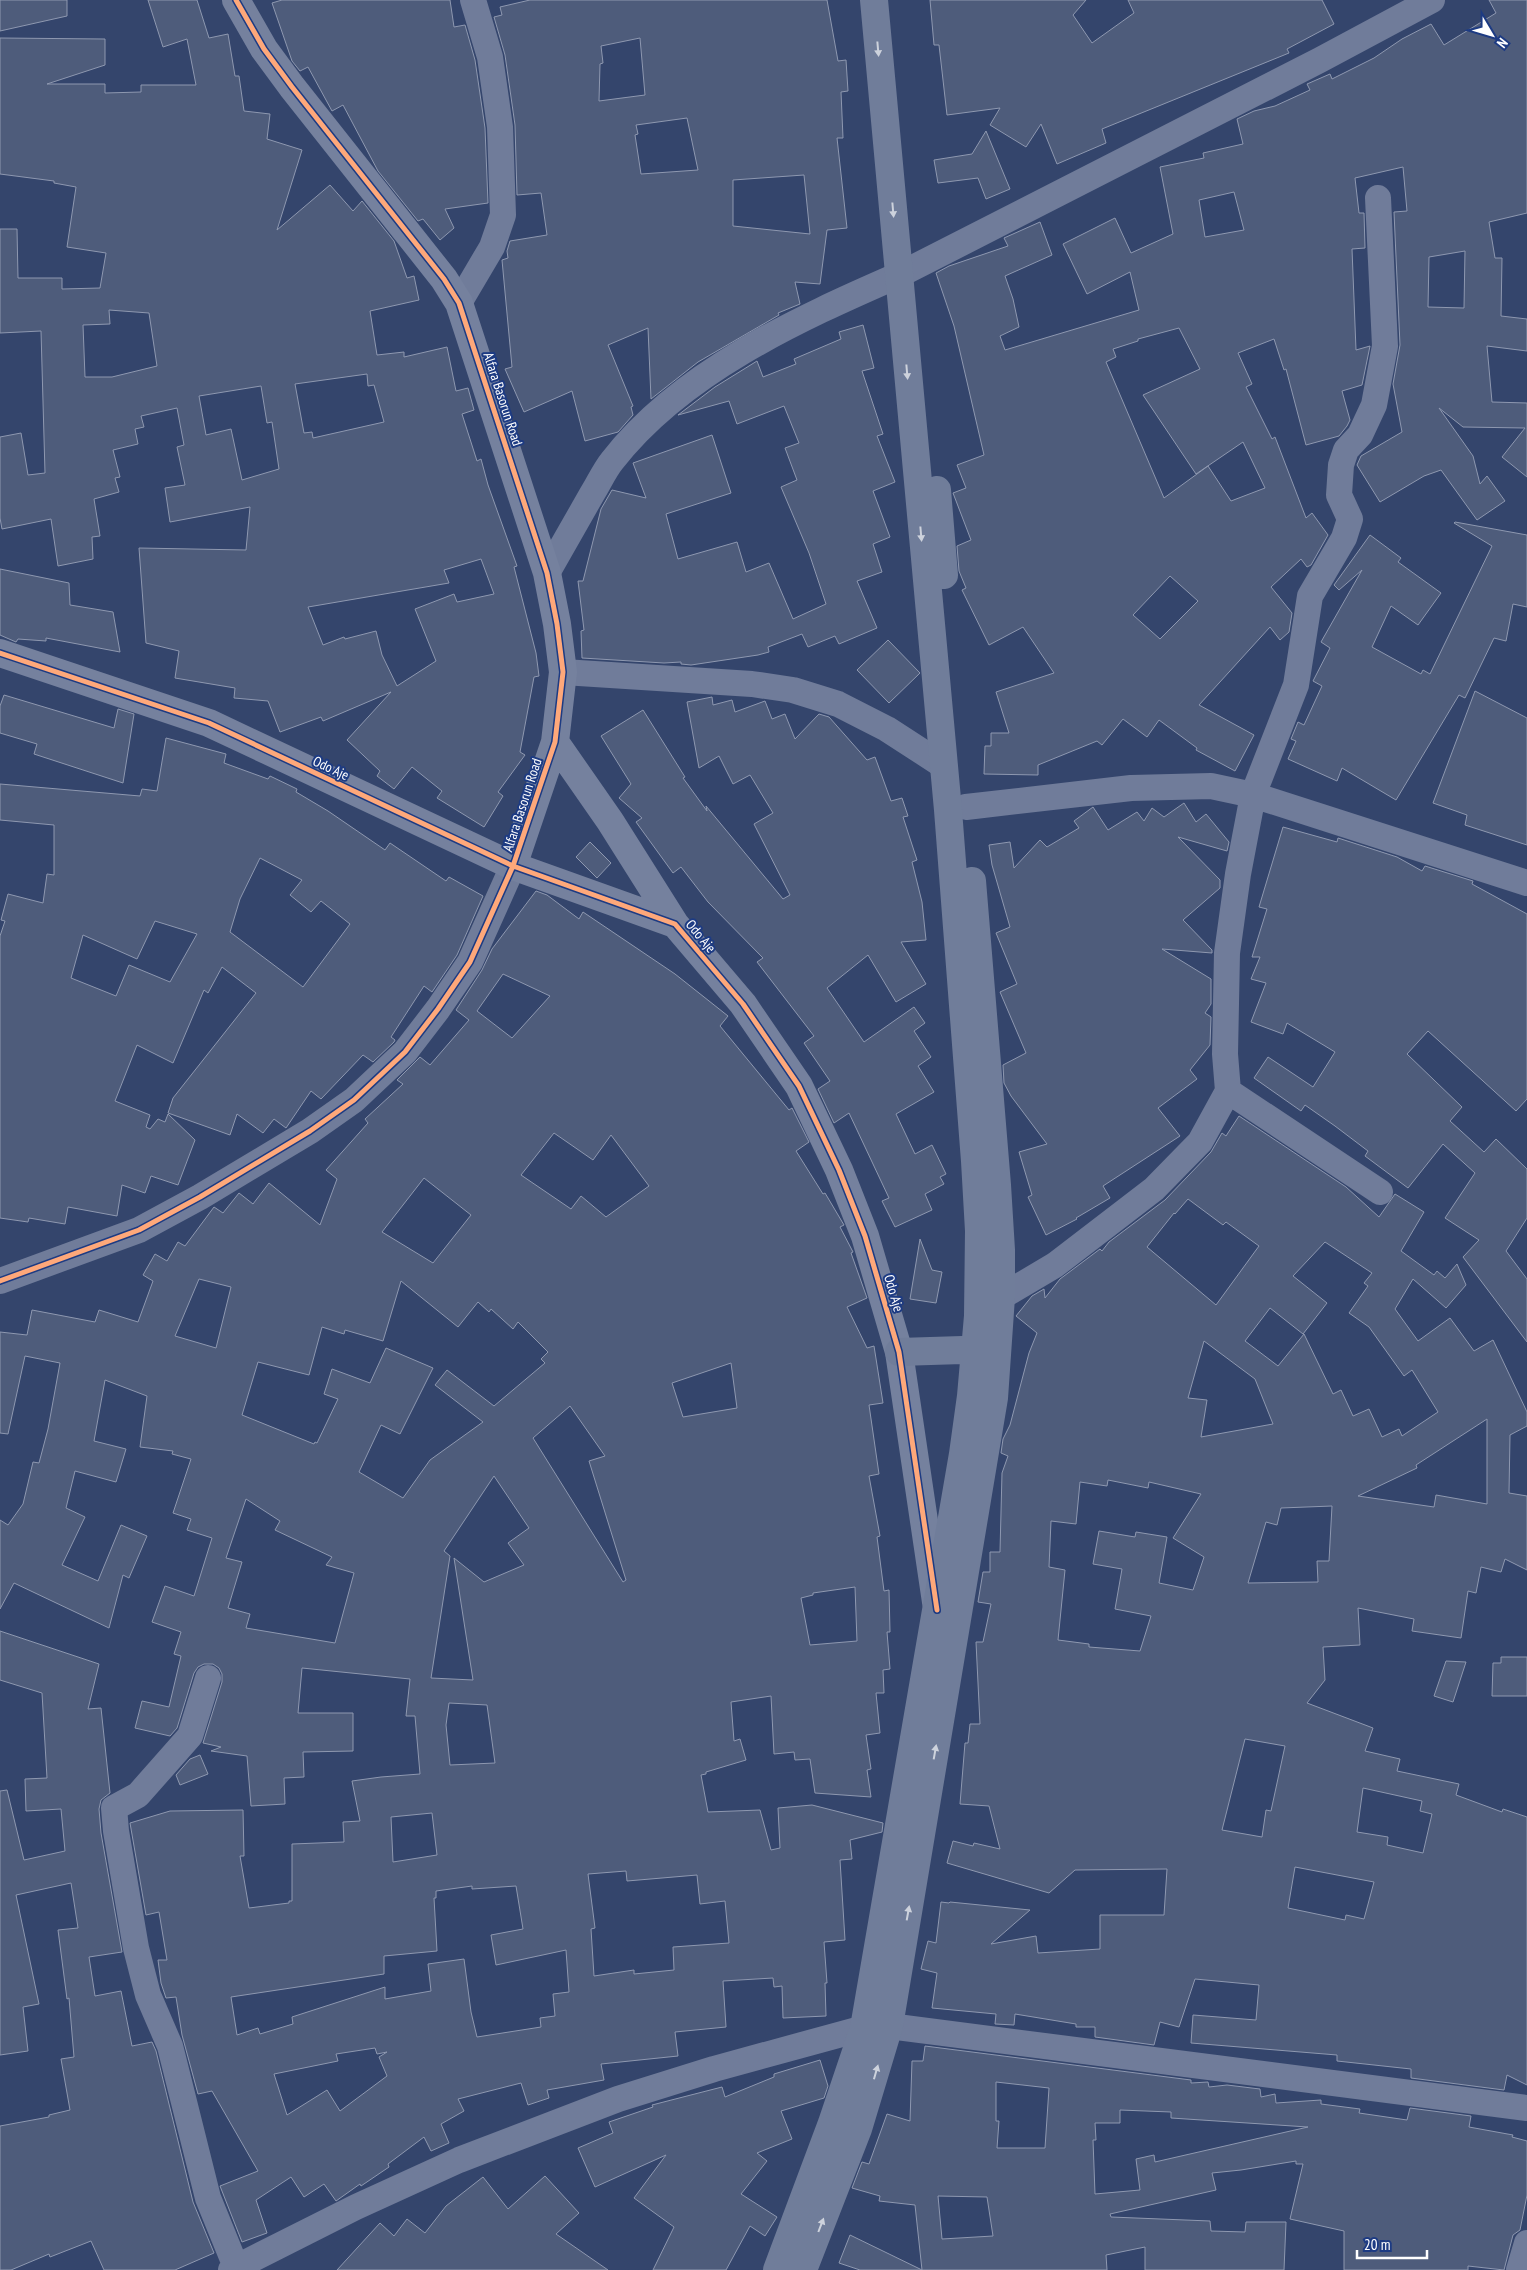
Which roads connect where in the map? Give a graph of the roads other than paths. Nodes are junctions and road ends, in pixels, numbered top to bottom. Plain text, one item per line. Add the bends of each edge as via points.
1 (236, 0) edge
2 (473, 0) edge
3 (874, 0) edge
4 (891, 0) edge
5 (1432, 0) edge
6 (1378, 198) dead end
7 (907, 270) junction
8 (459, 302) junction
9 (547, 573) junction
10 (0, 653) edge
11 (563, 672) junction
12 (555, 742) junction
13 (944, 766) junction
14 (1253, 795) junction
15 (966, 807) junction
16 (513, 866) junction
17 (1527, 883) edge
18 (675, 924) junction
19 (1228, 1091) junction
20 (1380, 1192) dead end
21 (0, 1281) edge
22 (989, 1300) junction
23 (987, 1349) junction
24 (899, 1352) junction
25 (937, 1610) junction
26 (208, 1678) dead end
27 (877, 2027) junction
28 (1527, 2108) edge
29 (1527, 2243) edge
30 (233, 2268) edge
31 (776, 2270) edge
32 (803, 2270) edge
33 (1519, 2270) edge

1 - 8 street, Alfara Basorun Road via 270,57
2 - 8 street via 490,57 500,127 503,215 492,248
3 -> 7 highway
4 - 7 highway
5 - 7 street
6 - 14 street via 1385,346 1374,405 1360,435 1346,450 1341,465 1339,494 1350,519 1344,538 1310,596 1296,685
7 - 9 street via 832,304 746,350 648,420 611,462
7 -> 13 highway
7 - 15 highway
8 - 9 street, Alfara Basorun Road
9 - 11 street, Alfara Basorun Road
10 - 16 street, Odo Aje via 209,723
11 - 12 street, Alfara Basorun Road
11 - 13 street via 752,684 794,690 846,708 887,728
12 - 16 street, Alfara Basorun Road
12 - 18 street, Odo Aje
13 - 22 highway via 979,1231
14 - 15 street via 1211,786 1131,788
14 - 17 street
14 - 19 street via 1227,953 1225,1054
15 - 22 highway via 997,1185
16 - 18 street, Odo Aje
16 - 21 street via 470,962 405,1052 354,1100 310,1131 139,1230
18 - 24 street, Odo Aje via 743,1004 799,1086 839,1170 865,1236
19 - 20 street
19 - 22 street via 1200,1142 1154,1189 1054,1265
22 - 23 highway
23 - 24 highway
23 - 25 highway via 963,1454
27 -> 23 highway via 986,1456 994,1398
24 - 25 street, Odo Aje
25 - 27 highway
26 - 30 street via 190,1736 138,1795 114,1808 136,1948 148,1995 170,2046 208,2198
27 - 28 street
27 - 30 street via 618,2099 459,2160
27 - 31 highway via 832,2123
32 -> 27 highway via 858,2128
29 - 33 street

